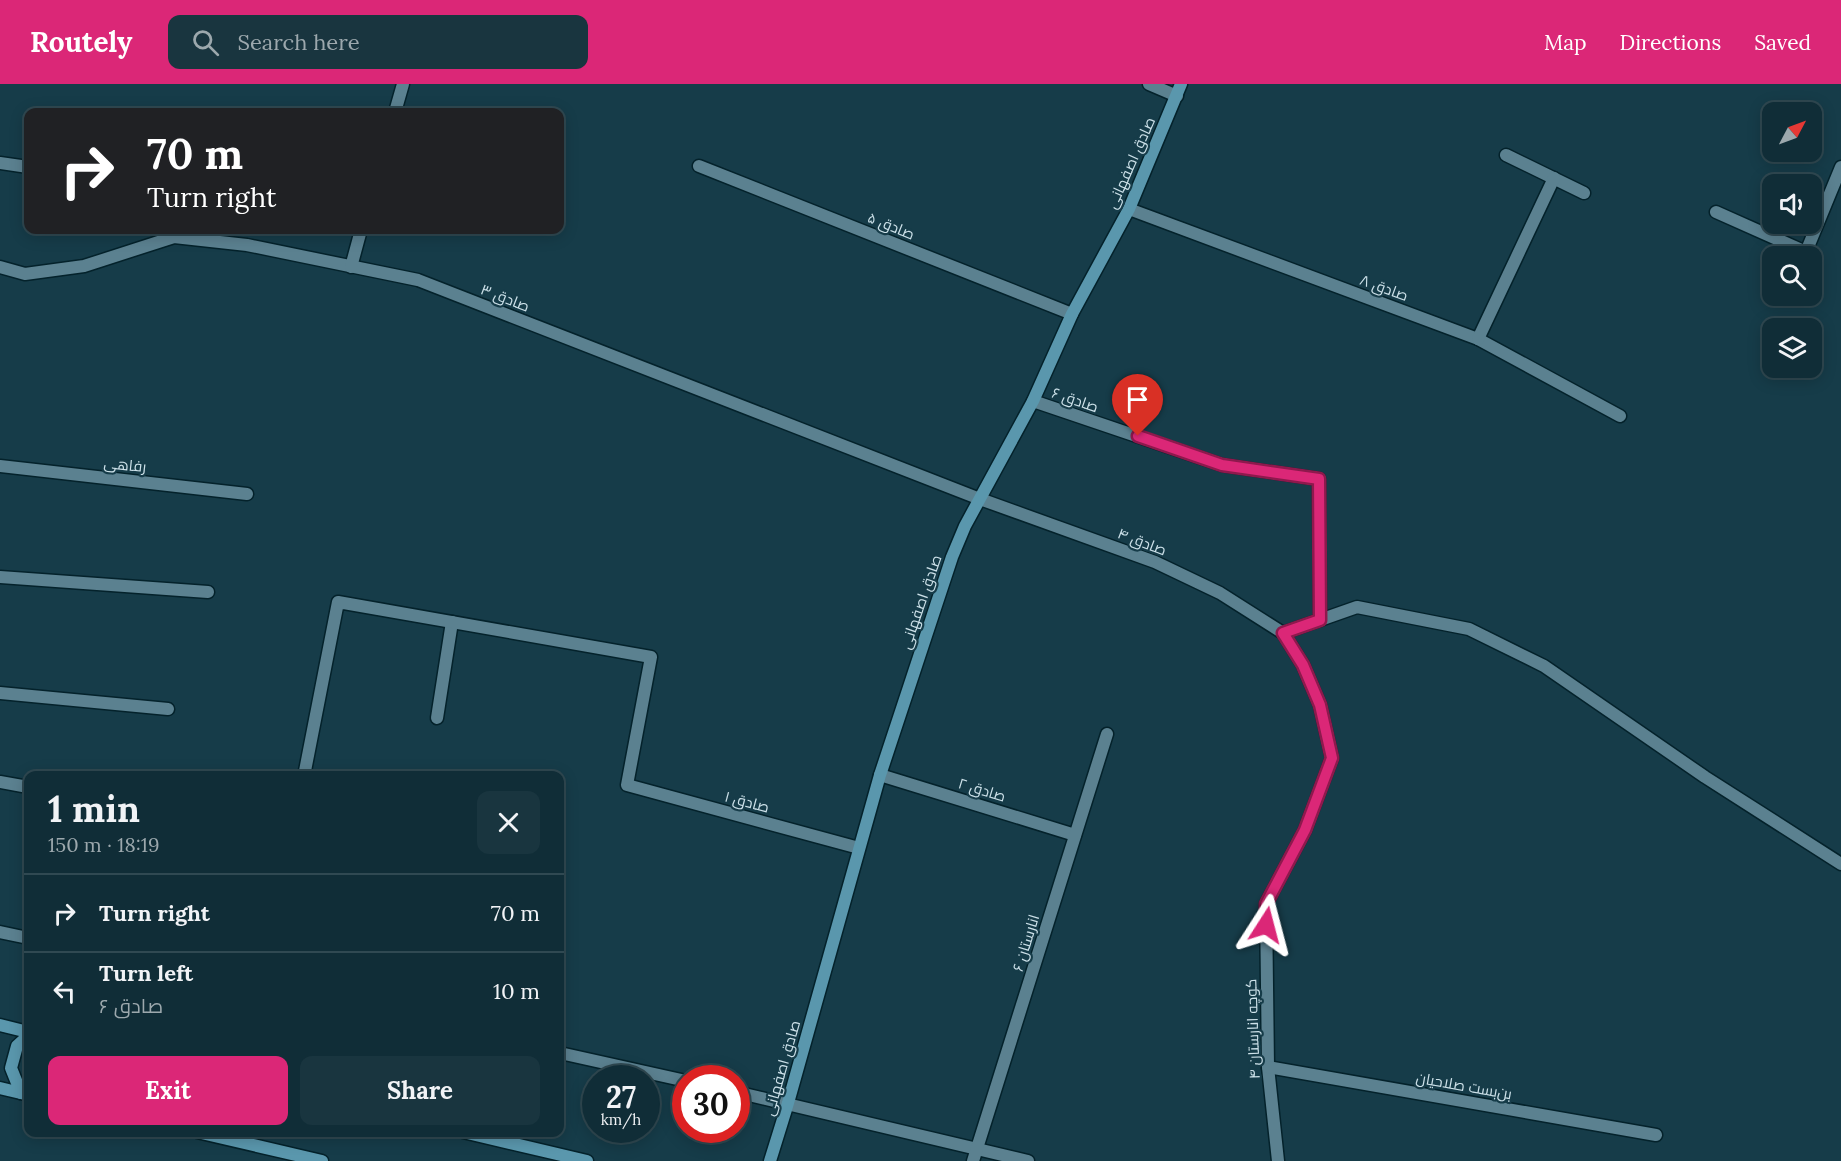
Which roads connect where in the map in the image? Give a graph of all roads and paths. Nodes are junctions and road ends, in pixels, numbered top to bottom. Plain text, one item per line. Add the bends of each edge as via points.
1 (403, 84) edge
2 (1149, 84) edge
3 (1179, 90) edge
4 (396, 108) edge
5 (1506, 155) dead end
6 (0, 163) edge
7 (24, 166) edge
8 (699, 166) dead end
9 (1841, 167) edge
10 (1554, 178) junction
11 (1584, 193) dead end
12 (1129, 209) junction
13 (1716, 212) dead end
14 (171, 234) edge
15 (180, 234) edge
16 (360, 234) edge
17 (0, 267) edge
18 (351, 267) junction
19 (1072, 314) junction
20 (1478, 339) junction
21 (1032, 401) junction
22 (1620, 416) dead end
23 (0, 466) edge
24 (248, 494) dead end
25 (980, 500) junction
26 (0, 577) edge
27 (208, 592) dead end
28 (1320, 620) junction
29 (452, 622) junction
30 (1283, 633) junction
31 (0, 693) edge
32 (168, 709) dead end
33 (437, 718) dead end
34 (1107, 734) dead end
35 (305, 771) edge
36 (880, 775) junction
37 (0, 783) edge
38 (24, 786) edge
39 (1076, 835) junction
40 (859, 848) junction
41 (1841, 864) edge
42 (0, 932) edge
43 (24, 937) edge
44 (0, 1025) edge
45 (24, 1033) edge
46 (24, 1038) edge
47 (564, 1054) edge
48 (1268, 1067) junction
49 (672, 1078) edge
50 (0, 1088) edge
51 (24, 1092) edge
52 (24, 1094) edge
53 (750, 1095) edge
54 (788, 1103) junction
55 (1656, 1135) dead end
56 (219, 1137) edge
57 (484, 1137) edge
58 (977, 1148) junction
59 (322, 1161) edge
60 (587, 1161) edge
61 (770, 1161) edge
62 (973, 1161) edge
63 (1028, 1161) edge
64 (1278, 1161) edge

1 - 4 street
2 - 3 street
3 - 12 street, صادق اصفهانی
5 - 10 street
6 - 7 street
8 - 19 street, صادق ۵
9 - 13 street via 1806,252
10 - 11 street
10 - 20 street
12 - 19 street, صادق اصفهانی
12 - 20 street, صادق ۸
14 - 17 street, صادق ۳ via 84,266 25,274
15 - 18 street, صادق ۳
16 - 18 street
18 - 25 street, صادق ۳ via 418,280
19 - 21 street, صادق اصفهانی
20 - 22 street, صادق ۸
21 - 25 street, صادق اصفهانی
21 - 28 street, صادق ۶ via 1222,465 1319,479
23 - 24 street, رفاهی
25 - 30 street, صادق ۴ via 1155,562 1220,593
25 - 36 street, صادق اصفهانی via 952,557
26 - 27 street
28 - 30 street
28 - 41 street via 1357,607 1469,629 1544,666 1705,777
29 - 33 street
29 - 35 street via 338,603
29 - 40 street, صادق ۱ via 651,657 627,785
30 - 48 street, کوچه انارستان ۴ via 1303,665 1320,705 1332,758 1305,830 1266,904
31 - 32 street
34 - 39 street, انارستان ۶
36 - 39 street, صادق ۲
36 - 40 street, صادق اصفهانی
37 - 38 street
39 - 58 street, انارستان ۶
40 - 54 street, صادق اصفهانی
42 - 43 street
44 - 45 street
46 - 51 street via 17,1046 10,1068
47 - 49 street
48 - 55 street, بن‌بست صلاحیان
48 - 64 street, کوچه انارستان ۴
50 - 52 street
53 - 54 street
54 - 58 street
54 - 61 street, صادق اصفهانی
56 - 59 street
57 - 60 street
58 - 62 street, انارستان ۶
58 - 63 street

